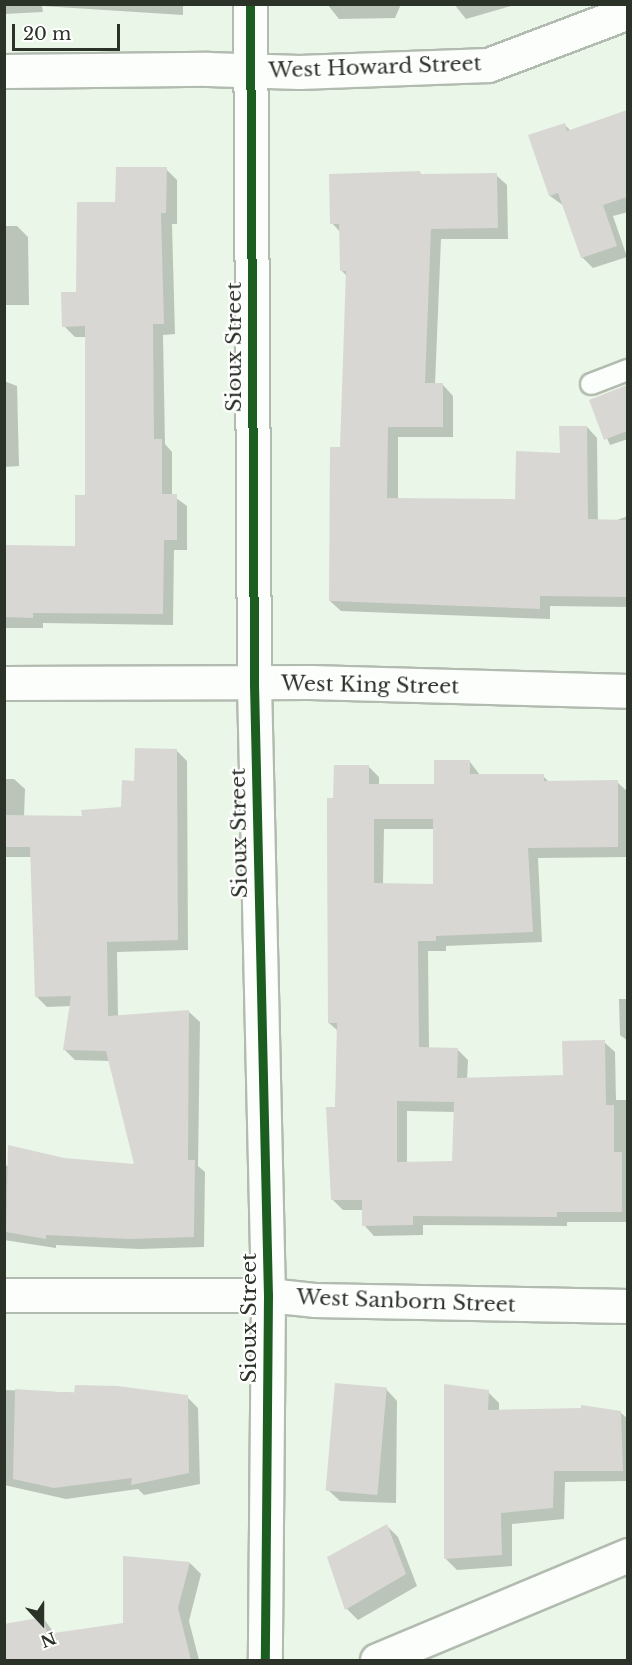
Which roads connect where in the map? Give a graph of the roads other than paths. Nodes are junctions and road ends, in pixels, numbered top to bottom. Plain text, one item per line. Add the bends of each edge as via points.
1 (250, 4) edge
2 (627, 12) edge
3 (252, 70) junction
4 (4, 71) edge
5 (627, 370) edge
6 (591, 384) dead end
7 (4, 683) edge
8 (254, 684) junction
9 (627, 691) edge
10 (4, 1295) edge
11 (268, 1295) junction
12 (627, 1306) edge
13 (627, 1555) edge
14 (265, 1660) edge
15 (377, 1660) edge

1 - 3 street, Sioux Street
2 - 3 street, West Howard Street via 488,65
3 - 4 street, West Howard Street
3 - 8 street, Sioux Street
5 - 6 lane
7 - 8 street, West King Street
8 - 9 street, West King Street via 310,682
8 - 11 street, Sioux Street
10 - 11 street, West Sanborn Street
11 - 12 street, West Sanborn Street via 314,1300
11 - 14 street, Sioux Street
13 - 15 street

